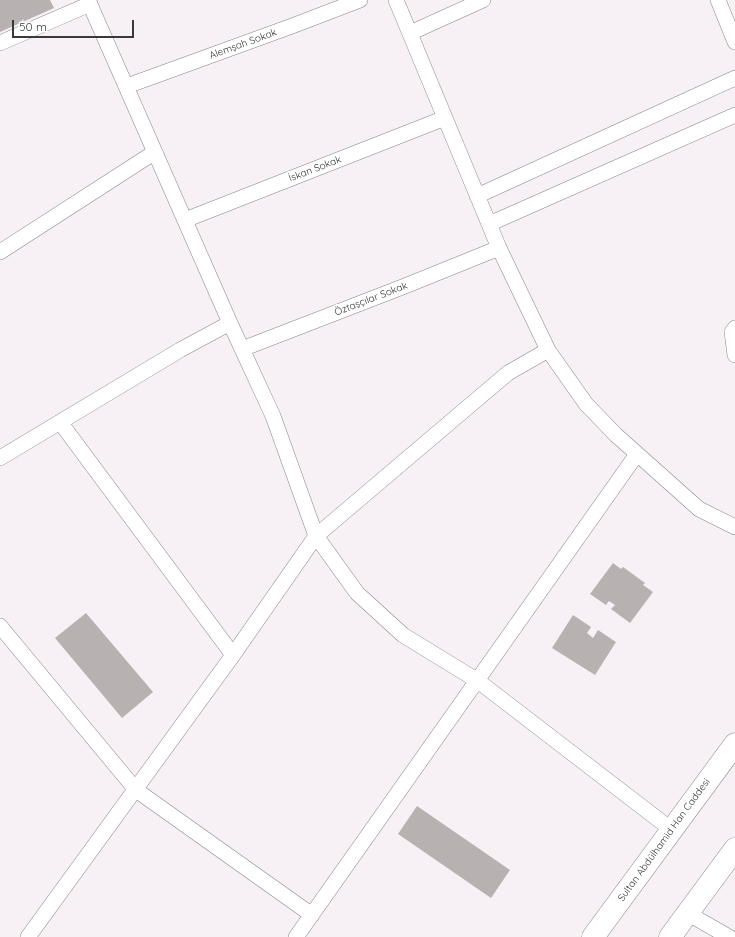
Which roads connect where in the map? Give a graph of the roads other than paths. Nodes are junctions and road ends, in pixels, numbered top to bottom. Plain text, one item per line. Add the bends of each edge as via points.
1 (360, 0) edge
2 (396, 0) edge
3 (483, 0) edge
4 (718, 0) edge
5 (89, 2) edge
6 (410, 33) junction
7 (735, 42) edge
8 (0, 43) edge
9 (735, 78) edge
10 (126, 86) junction
11 (735, 115) edge
12 (445, 118) junction
13 (155, 152) junction
14 (478, 196) junction
15 (185, 220) junction
16 (489, 224) junction
17 (499, 248) junction
18 (0, 252) edge
19 (230, 323) junction
20 (735, 328) edge
21 (242, 349) junction
22 (548, 350) junction
23 (735, 355) edge
24 (60, 422) junction
25 (637, 454) junction
26 (0, 458) edge
27 (735, 527) edge
28 (316, 536) junction
29 (0, 626) edge
30 (233, 655) junction
31 (478, 681) junction
32 (735, 744) edge
33 (136, 790) junction
34 (672, 830) junction
35 (735, 848) edge
36 (687, 914) junction
37 (312, 915) junction
38 (28, 937) edge
39 (296, 937) edge
40 (593, 937) edge
41 (670, 937) edge
42 (729, 937) edge

1 - 10 street, Alemşah Sokak
2 - 6 street
3 - 6 street
4 - 7 street
5 - 8 street
5 - 10 street
6 - 12 street
9 - 14 street
10 - 13 street
11 - 16 street
12 - 14 street
12 - 15 street, İskan Sokak
13 - 15 street
13 - 18 street
14 - 16 street
15 - 19 street
16 - 17 street
17 - 21 street, Öztaşçılar Sokak
17 - 22 street
19 - 21 street
19 - 24 street
20 - 23 street via 732,332
21 - 28 street via 273,416
22 - 25 street via 586,404
22 - 28 street via 508,373
24 - 26 street
24 - 30 street
25 - 27 street via 698,509
25 - 31 street
28 - 30 street
28 - 31 street via 357,593 403,635
29 - 33 street
30 - 33 street
31 - 34 street
31 - 37 street
32 - 34 main road, Sultan Abdülhamid Han Caddesi
33 - 37 street
33 - 38 street
34 - 40 main road, Sultan Abdülhamid Han Caddesi
35 - 36 main road
36 - 41 main road
36 - 42 street
37 - 39 street

